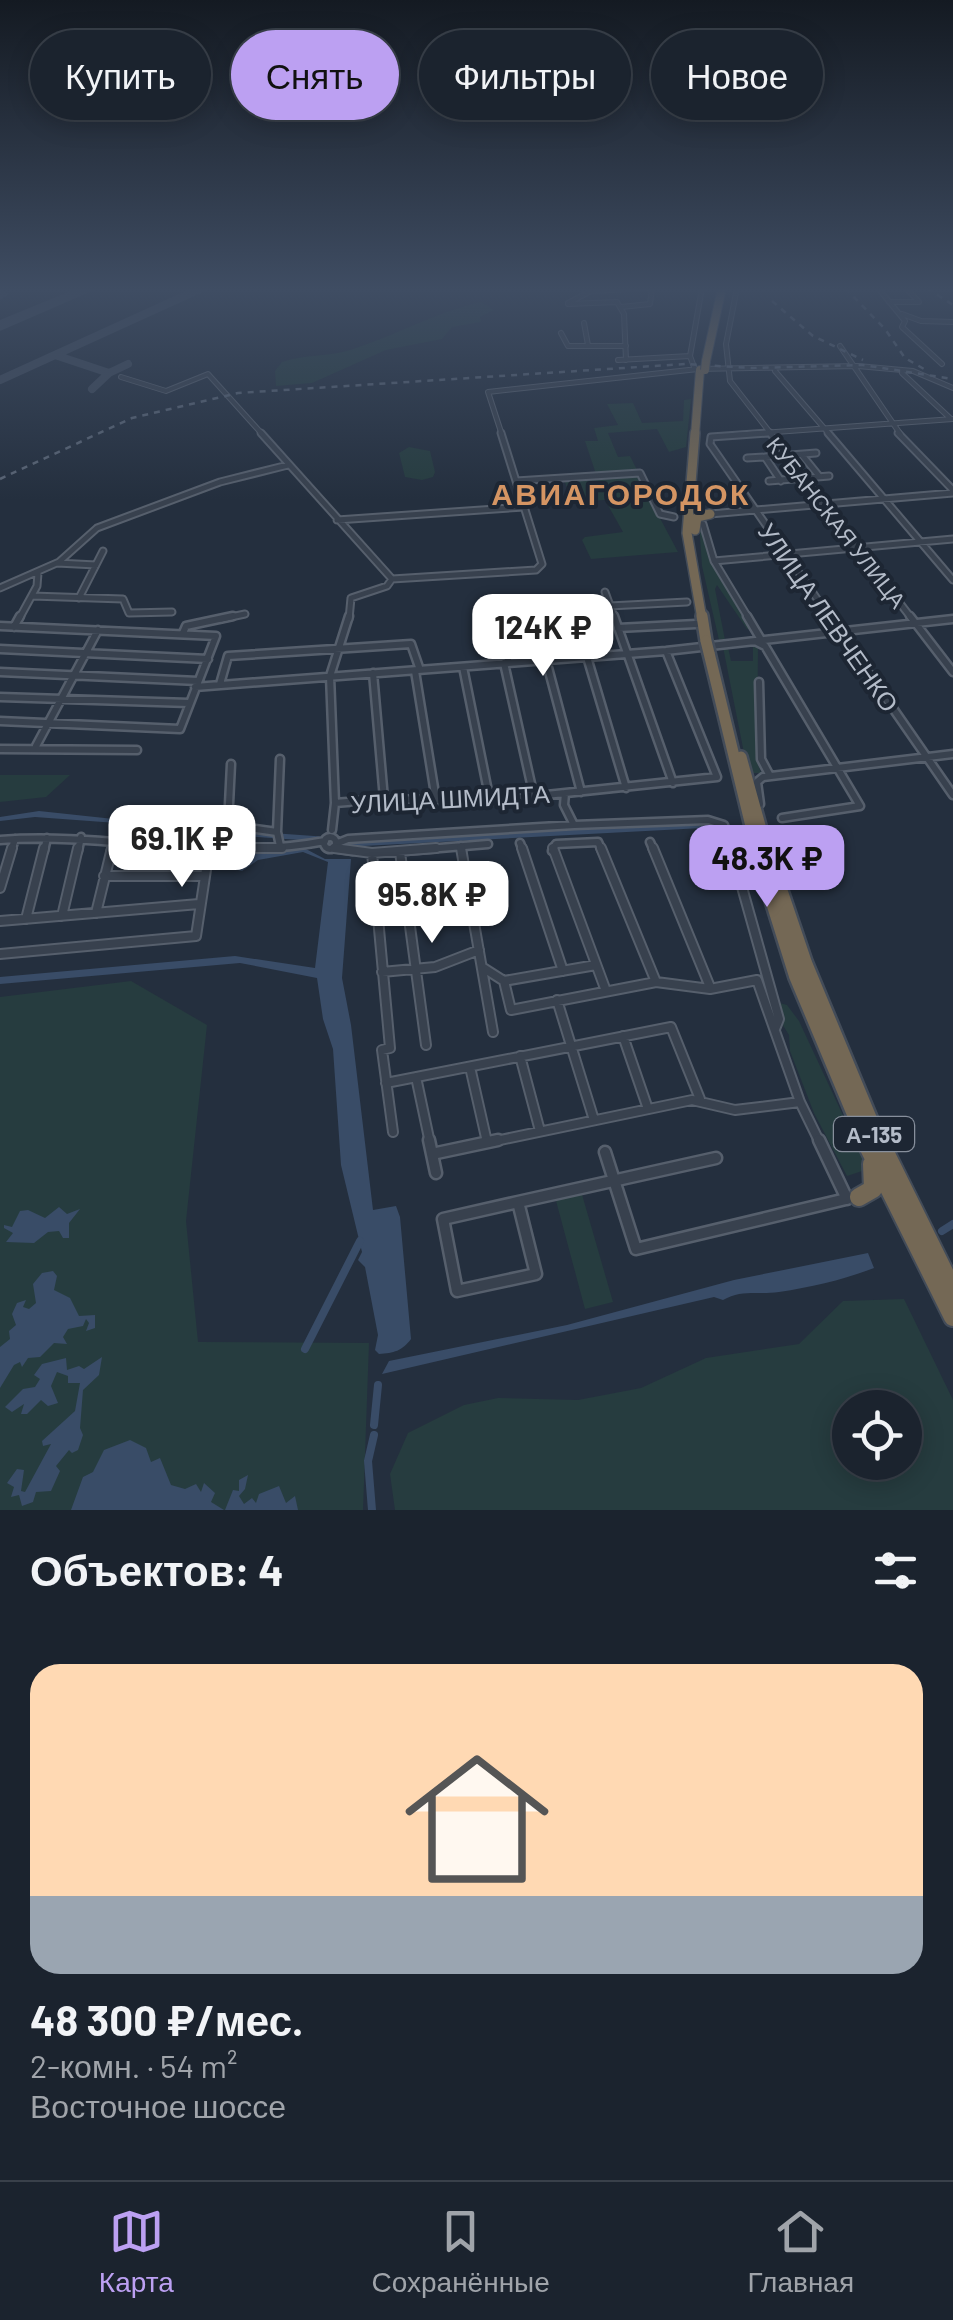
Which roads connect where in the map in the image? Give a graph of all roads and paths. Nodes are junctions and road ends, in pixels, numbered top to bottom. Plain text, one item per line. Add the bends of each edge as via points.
1 (651, 358) edge
2 (693, 358) edge
3 (703, 358) edge
4 (727, 358) edge
5 (847, 358) edge
6 (936, 358) edge
7 (618, 360) dead end
8 (626, 360) joint
9 (942, 364) dead end
10 (701, 366) junction
11 (851, 366) junction
12 (727, 369) junction
13 (774, 370) junction
14 (902, 372) junction
15 (120, 377) dead end
16 (953, 388) edge
17 (952, 420) edge
18 (890, 424) junction
19 (824, 428) junction
20 (768, 433) junction
21 (816, 453) dead end
22 (801, 454) junction
23 (784, 455) junction
24 (765, 456) junction
25 (747, 458) dead end
26 (290, 465) junction
27 (830, 476) dead end
28 (820, 478) junction
29 (802, 479) junction
30 (516, 481) junction
31 (769, 481) dead end
32 (781, 481) junction
33 (953, 492) edge
34 (883, 499) junction
35 (692, 500) junction
36 (822, 504) junction
37 (524, 506) junction
38 (755, 510) junction
39 (710, 514) junction
40 (674, 517) junction
41 (337, 520) junction
42 (695, 529) junction
43 (953, 539) edge
44 (920, 542) junction
45 (856, 548) junction
46 (103, 551) dead end
47 (786, 553) junction
48 (714, 561) junction
49 (55, 563) junction
50 (96, 565) junction
51 (38, 573) junction
52 (392, 579) junction
53 (953, 580) edge
54 (0, 588) edge
55 (605, 592) dead end
56 (32, 596) junction
57 (78, 598) junction
58 (687, 602) dead end
59 (609, 606) junction
60 (172, 612) dead end
61 (246, 614) dead end
62 (953, 619) edge
63 (914, 623) junction
64 (15, 624) junction
65 (696, 624) dead end
66 (0, 626) edge
67 (116, 627) dead end
68 (618, 628) junction
69 (98, 630) junction
70 (840, 631) junction
71 (183, 633) junction
72 (500, 635) dead end
73 (216, 636) joint
74 (759, 642) junction
75 (711, 647) junction
76 (339, 648) junction
77 (0, 649) edge
78 (666, 651) junction
79 (85, 654) junction
80 (626, 654) junction
81 (587, 657) junction
82 (208, 659) junction
83 (546, 660) junction
84 (507, 663) junction
85 (463, 667) junction
86 (417, 670) junction
87 (0, 672) edge
88 (953, 672) edge
89 (373, 673) junction
90 (74, 674) junction
91 (330, 676) junction
92 (760, 682) dead end
93 (196, 684) junction
94 (220, 684) junction
95 (0, 697) edge
96 (60, 700) junction
97 (190, 703) junction
98 (0, 721) edge
99 (48, 723) junction
100 (36, 746) junction
101 (0, 749) edge
102 (137, 750) dead end
103 (953, 754) edge
104 (927, 757) junction
105 (280, 759) dead end
106 (231, 764) dead end
107 (839, 768) junction
108 (766, 777) junction
109 (673, 783) junction
110 (626, 788) junction
111 (581, 792) junction
112 (564, 793) junction
113 (953, 796) edge
114 (534, 797) junction
115 (384, 799) junction
116 (436, 800) junction
117 (490, 801) junction
118 (335, 804) junction
119 (760, 804) dead end
120 (178, 818) dead end
121 (782, 818) dead end
122 (228, 824) junction
123 (574, 826) junction
124 (276, 832) junction
125 (81, 837) junction
126 (47, 838) junction
127 (15, 839) junction
128 (0, 840) edge
129 (114, 840) junction
130 (330, 841) junction
131 (650, 842) dead end
132 (488, 844) dead end
133 (520, 844) dead end
134 (280, 846) junction
135 (461, 846) junction
136 (209, 850) junction
137 (400, 852) junction
138 (372, 853) junction
139 (104, 876) junction
140 (203, 876) junction
141 (0, 888) edge
142 (200, 904) junction
143 (96, 913) junction
144 (62, 916) junction
145 (26, 919) junction
146 (0, 921) edge
147 (479, 950) junction
148 (0, 954) edge
149 (596, 965) junction
150 (482, 968) junction
151 (416, 969) junction
152 (563, 971) junction
153 (382, 972) junction
154 (504, 981) junction
155 (656, 982) junction
156 (710, 988) junction
157 (606, 991) junction
158 (557, 1000) junction
159 (774, 1031) junction
160 (493, 1032) dead end
161 (623, 1036) junction
162 (426, 1045) dead end
163 (572, 1046) junction
164 (520, 1056) junction
165 (470, 1067) junction
166 (416, 1077) junction
167 (386, 1083) junction
168 (701, 1100) junction
169 (800, 1102) junction
170 (648, 1109) junction
171 (594, 1120) junction
172 (860, 1127) junction
173 (540, 1131) junction
174 (392, 1132) dead end
175 (487, 1142) junction
176 (604, 1152) dead end
177 (432, 1154) junction
178 (716, 1158) dead end
179 (436, 1173) dead end
180 (614, 1181) junction
181 (853, 1198) junction
182 (518, 1202) junction
183 (928, 1269) junction
184 (953, 1290) edge
185 (953, 1318) edge

1 - 8 street
2 - 10 street
3 - 10 highway, А-135
4 - 12 street
5 - 11 street
6 - 9 street
7 - 8 street
10 - 12 street
10 - 30 street via 488,392
10 - 35 highway, А-135
11 - 13 street
11 - 14 street
11 - 18 street
12 - 13 street
12 - 20 street, КУБАНСКАЯ УЛИЦА
13 - 19 street
14 - 16 street via 941,378
14 - 17 street
15 - 26 street via 166,391 208,374
17 - 18 street
18 - 19 street
18 - 33 street
19 - 20 street
19 - 34 street
20 - 23 street, КУБАНСКАЯ УЛИЦА
20 - 38 street, УЛИЦА ЛЕВЧЕНКО via 712,437 710,444
21 - 22 street
22 - 23 street
22 - 28 street
23 - 24 street
23 - 29 street, КУБАНСКАЯ УЛИЦА
24 - 25 street
24 - 32 street
26 - 41 street
26 - 49 street via 97,528
27 - 28 street
28 - 29 street
29 - 32 street
29 - 36 street, КУБАНСКАЯ УЛИЦА
30 - 37 street
30 - 40 street via 640,472 660,514
31 - 32 street
33 - 34 street
34 - 36 street
34 - 44 street
35 - 39 highway
35 - 40 highway via 685,514
35 - 42 highway, А-135
36 - 38 street
36 - 45 street, КУБАНСКАЯ УЛИЦА
37 - 41 street
37 - 52 street via 542,564 536,570
38 - 39 street
38 - 47 street, УЛИЦА ЛЕВЧЕНКО
39 - 42 highway via 697,517
40 - 42 highway
41 - 52 street
42 - 48 street
42 - 75 highway, А-135 via 694,567
43 - 44 street
44 - 45 street
44 - 53 street
45 - 47 street
45 - 63 street, КУБАНСКАЯ УЛИЦА
46 - 50 street
47 - 48 street
47 - 70 street, УЛИЦА ЛЕВЧЕНКО
48 - 74 street
49 - 50 street
49 - 51 street
50 - 57 street
51 - 54 street
51 - 56 street
52 - 76 street via 351,598
55 - 59 street
56 - 57 street
56 - 64 street
57 - 60 street via 123,599 127,612 138,614
58 - 59 street
59 - 68 street
61 - 71 street via 186,626
62 - 63 street
63 - 70 street
63 - 88 street, КУБАНСКАЯ УЛИЦА
64 - 66 street
64 - 67 street
64 - 69 street
65 - 68 street
68 - 80 street
69 - 71 street
69 - 79 street
70 - 74 street
70 - 104 street, УЛИЦА ЛЕВЧЕНКО
71 - 73 street
72 - 84 street
73 - 82 street
74 - 78 street
74 - 107 street
75 - 172 highway, А-135 via 742,798 780,928
75 - 184 highway, А-135 via 762,842 806,972 880,1145
76 - 86 street via 412,644
76 - 91 street
76 - 94 street via 228,656
77 - 79 street
78 - 80 street
78 - 109 street, УЛИЦА ШМИДТА via 717,776
79 - 82 street
79 - 90 street
80 - 81 street
80 - 109 street
81 - 83 street
81 - 110 street
82 - 93 street
83 - 84 street
83 - 111 street
84 - 85 street
84 - 114 street
85 - 86 street
85 - 117 street
86 - 89 street
86 - 116 street
87 - 90 street
89 - 91 street
89 - 115 street
90 - 93 street
90 - 96 street
91 - 94 street
91 - 118 street
92 - 108 street
93 - 94 street
93 - 97 street
95 - 96 street
96 - 97 street
96 - 99 street
97 - 99 street via 180,729
98 - 99 street
99 - 100 street
100 - 101 street
100 - 102 street
103 - 104 street
104 - 107 street
104 - 113 street, УЛИЦА ЛЕВЧЕНКО
105 - 124 street
106 - 122 street
107 - 108 street
107 - 121 street via 860,806
108 - 119 street via 757,782
109 - 110 street, УЛИЦА ШМИДТА
110 - 111 street, УЛИЦА ШМИДТА
111 - 112 street, УЛИЦА ШМИДТА
112 - 114 street, УЛИЦА ШМИДТА
112 - 123 street, УЛИЦА ШМИДТА
114 - 117 street, УЛИЦА ШМИДТА
115 - 116 street, УЛИЦА ШМИДТА
115 - 118 street, УЛИЦА ШМИДТА
116 - 117 street, УЛИЦА ШМИДТА
118 - 130 street
120 - 122 street
122 - 124 street
123 - 130 street, УЛИЦА ШМИДТА
123 - 159 street, УЛИЦА ШМИДТА via 720,822 779,1019
124 - 134 street
125 - 126 street
125 - 129 street
125 - 144 street
126 - 127 street
126 - 145 street
127 - 128 street
127 - 141 street
129 - 136 street
129 - 139 street
130 - 134 street
130 - 138 street
131 - 156 street
132 - 135 street
133 - 152 street
134 - 136 street
135 - 137 street
135 - 147 street
136 - 140 street
137 - 138 street
137 - 151 street
138 - 153 street
139 - 140 street
139 - 143 street
140 - 142 street
142 - 143 street
142 - 148 street via 196,936
143 - 144 street
144 - 145 street
145 - 146 street
147 - 150 street
147 - 151 street
149 - 152 street
149 - 155 street via 553,845 598,842
149 - 157 street
150 - 154 street
150 - 160 street
151 - 153 street
151 - 162 street
152 - 154 street
153 - 167 street via 390,1048 382,1050
154 - 158 street via 511,1010
155 - 156 street
155 - 157 street
156 - 159 street via 756,980
157 - 158 street
158 - 163 street
159 - 169 street
161 - 163 street
161 - 168 street via 672,1027
161 - 170 street
163 - 164 street
163 - 171 street
164 - 165 street
164 - 173 street
165 - 166 street
165 - 175 street
166 - 167 street
166 - 177 street
167 - 174 street
168 - 169 street via 734,1110
168 - 170 street
169 - 181 street
170 - 171 street
171 - 173 street
172 - 181 highway via 875,1182 868,1194
172 - 183 highway, А-135
173 - 175 street
175 - 177 street
176 - 180 street
177 - 179 street
178 - 180 street
180 - 181 street via 636,1249
180 - 182 street
181 - 183 street via 887,1202 916,1260
182 - 182 street via 536,1274 457,1291 443,1219
183 - 185 highway, А-135

